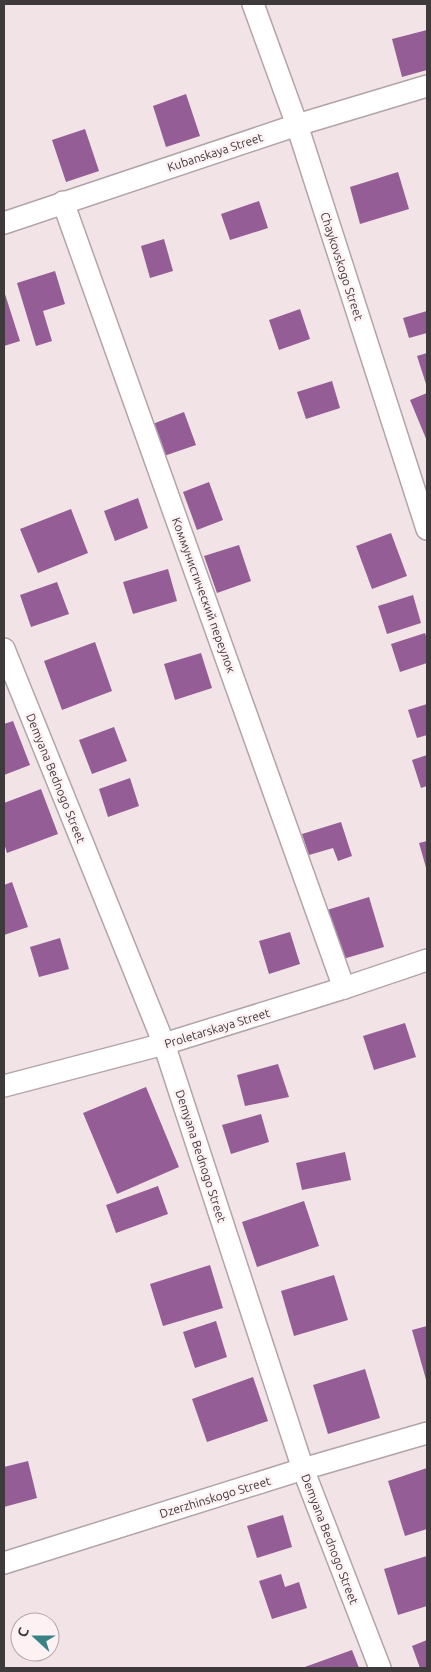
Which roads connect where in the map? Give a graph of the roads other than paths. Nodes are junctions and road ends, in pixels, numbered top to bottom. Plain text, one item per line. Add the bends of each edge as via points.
1 (253, 4) edge
2 (427, 86) edge
3 (297, 125) junction
4 (63, 202) junction
5 (4, 223) edge
6 (427, 529) edge
7 (4, 649) edge
8 (427, 960) edge
9 (344, 988) junction
10 (164, 1044) junction
11 (4, 1086) edge
12 (427, 1433) edge
13 (303, 1469) junction
14 (4, 1562) edge
15 (380, 1668) edge

1 - 3 street, Chaykovskogo Street
2 - 3 street, Kubanskaya Street
3 - 4 street, Kubanskaya Street
3 - 6 street, Chaykovskogo Street
4 - 5 street, Kubanskaya Street
4 - 9 street, Коммунистический переулок
7 - 10 street, Demyana Bednogo Street
8 - 9 street, Proletarskaya Street
9 - 10 street, Proletarskaya Street
10 - 11 street, Proletarskaya Street
10 - 13 street, Demyana Bednogo Street
12 - 13 street, Dzerzhinskogo Street
13 - 14 street, Dzerzhinskogo Street
13 - 15 street, Demyana Bednogo Street

